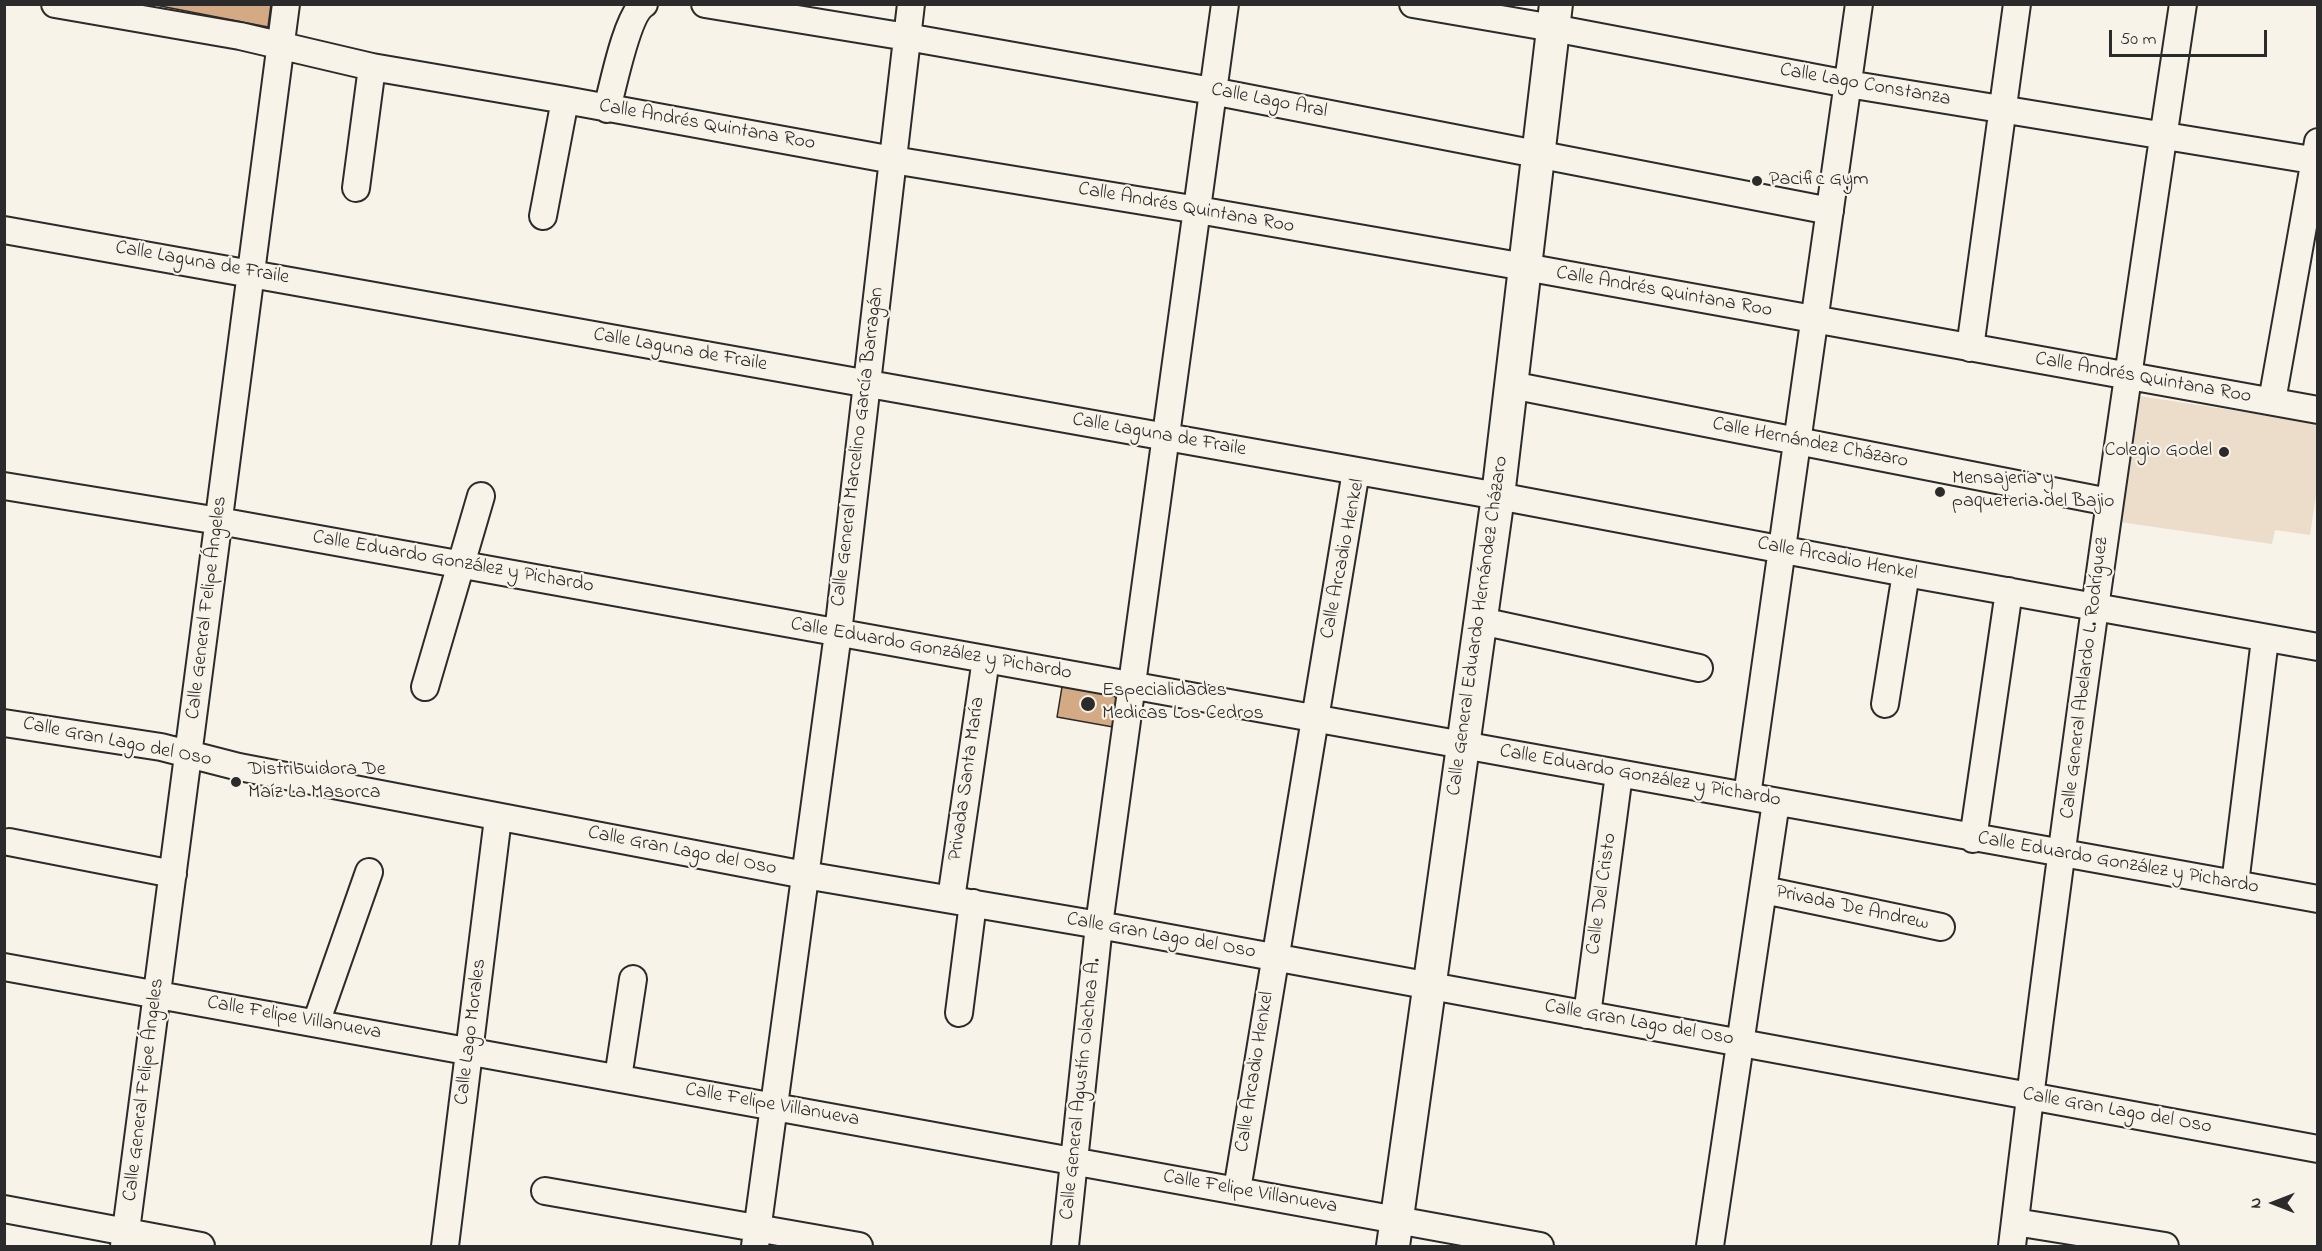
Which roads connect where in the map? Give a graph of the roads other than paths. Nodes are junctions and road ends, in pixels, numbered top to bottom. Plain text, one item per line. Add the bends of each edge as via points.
1 (55, 4) edge
2 (286, 4) edge
3 (644, 4) edge
4 (705, 4) edge
5 (911, 4) edge
6 (1225, 4) edge
7 (1413, 4) edge
8 (1859, 4) edge
9 (2017, 4) edge
10 (2183, 4) edge
11 (143, 12) edge
12 (1555, 16) edge
13 (907, 37) junction
14 (281, 46) junction
15 (372, 68) junction
16 (1848, 84) junction
17 (1212, 91) junction
18 (565, 100) junction
19 (607, 109) junction
20 (2002, 110) junction
21 (2163, 135) junction
22 (1538, 154) junction
23 (2316, 154) edge
24 (892, 160) junction
25 (356, 188) dead end
26 (1198, 210) junction
27 (1830, 211) junction
28 (543, 216) dead end
29 (4, 230) edge
30 (1525, 267) junction
31 (251, 273) junction
32 (1815, 321) junction
33 (1970, 348) junction
34 (2127, 377) junction
35 (865, 385) junction
36 (1511, 385) junction
37 (2271, 402) junction
38 (2318, 410) edge
39 (1166, 438) junction
40 (1797, 442) junction
41 (1356, 471) junction
42 (4, 486) edge
43 (481, 496) dead end
44 (1498, 496) junction
45 (2109, 502) junction
46 (219, 521) junction
47 (1783, 550) junction
48 (461, 565) junction
49 (1906, 573) junction
50 (2009, 591) junction
51 (2096, 608) junction
52 (1481, 621) junction
53 (838, 633) junction
54 (2265, 639) junction
55 (2318, 647) edge
56 (986, 659) junction
57 (1700, 668) dead end
58 (1131, 686) junction
59 (425, 687) dead end
60 (1885, 704) dead end
61 (1315, 719) junction
62 (4, 723) edge
63 (1463, 746) junction
64 (189, 754) junction
65 (1619, 774) junction
66 (1747, 796) junction
67 (1776, 802) junction
68 (498, 818) junction
69 (1973, 839) junction
70 (9, 842) dead end
71 (2063, 855) junction
72 (369, 872) dead end
73 (173, 874) junction
74 (805, 875) junction
75 (2235, 884) junction
76 (1764, 890) junction
77 (2318, 899) edge
78 (962, 901) junction
79 (1099, 925) junction
80 (1941, 927) dead end
81 (1275, 957) junction
82 (4, 967) edge
83 (633, 979) dead end
84 (1430, 986) junction
85 (157, 994) junction
86 (959, 1013) dead end
87 (1587, 1015) junction
88 (316, 1023) junction
89 (1740, 1043) junction
90 (470, 1051) junction
91 (618, 1078) junction
92 (2030, 1096) junction
93 (774, 1106) junction
94 (2318, 1149) edge
95 (1075, 1161) junction
96 (1237, 1190) junction
97 (545, 1191) dead end
98 (4, 1209) edge
99 (1395, 1233) edge
100 (2013, 1234) edge
101 (756, 1237) edge
102 (125, 1240) edge
103 (201, 1246) edge
104 (445, 1246) edge
105 (859, 1246) edge
106 (1065, 1246) edge
107 (1540, 1246) edge
108 (1710, 1246) edge
109 (2165, 1246) edge

1 - 11 street, Calle Andrés Quintana Roo
2 - 14 street, Calle General Felipe Ángeles
3 - 19 street via 631,22
4 - 13 street, Calle Lago Aral
5 - 13 street, Calle General Marcelino García Barragán
6 - 17 street, Calle General Agustín Olachea A.
7 - 12 street, Calle Lago Constanza
8 - 16 street
9 - 20 street
10 - 21 street, Calle General Abelardo L. Rodríguez
11 - 14 street, Calle Andrés Quintana Roo
12 - 16 street, Calle Lago Constanza
12 - 22 main road, Calle General Eduardo Hernández Cházaro
13 - 17 street, Calle Lago Aral
13 - 24 street, Calle General Marcelino García Barragán
14 - 15 street, Calle Andrés Quintana Roo
14 - 31 street, Calle General Felipe Ángeles
15 - 18 street, Calle Andrés Quintana Roo
15 - 25 street
16 - 20 street, Calle Lago Constanza
16 - 27 street
17 - 22 street, Calle Lago Aral
17 - 26 street, Calle General Agustín Olachea A.
18 - 19 street, Calle Andrés Quintana Roo
18 - 28 street
19 - 24 street, Calle Andrés Quintana Roo
20 - 21 street, Calle Lago Constanza
20 - 33 street
21 - 23 street, Calle Lago Constanza
21 - 34 street, Calle General Abelardo L. Rodríguez
22 - 27 street, Calle Lago Aral
22 - 30 main road, Calle General Eduardo Hernández Cházaro
23 - 37 street
24 - 26 street, Calle Andrés Quintana Roo
24 - 35 street, Calle General Marcelino García Barragán
26 - 30 street, Calle Andrés Quintana Roo
26 - 39 street, Calle General Agustín Olachea A.
27 - 32 street
29 - 31 street, Calle Laguna de Fraile
30 - 32 street, Calle Andrés Quintana Roo
30 - 36 main road, Calle General Eduardo Hernández Cházaro
31 - 35 street, Calle Laguna de Fraile
31 - 46 street, Calle General Felipe Ángeles
32 - 33 street, Calle Andrés Quintana Roo
32 - 40 street
33 - 34 street, Calle Andrés Quintana Roo
34 - 37 street, Calle Andrés Quintana Roo
34 - 45 street, Calle General Abelardo L. Rodríguez
35 - 39 street, Calle Laguna de Fraile
35 - 53 street, Calle General Marcelino García Barragán
36 - 40 street, Calle Hernández Cházaro
36 - 44 main road, Calle General Eduardo Hernández Cházaro
37 - 38 street, Calle Andrés Quintana Roo
39 - 41 street, Calle Laguna de Fraile
39 - 58 street, Calle General Agustín Olachea A.
40 - 45 street, Calle Hernández Cházaro
40 - 47 street
41 - 44 street, Calle Arcadio Henkel
41 - 61 street, Calle Arcadio Henkel
42 - 46 street, Calle Eduardo González y Pichardo
43 - 48 street
44 - 47 street, Calle Arcadio Henkel
44 - 52 main road, Calle General Eduardo Hernández Cházaro
45 - 51 street, Calle General Abelardo L. Rodríguez
46 - 48 street, Calle Eduardo González y Pichardo
46 - 64 street, Calle General Felipe Ángeles
47 - 49 street, Calle Arcadio Henkel
47 - 66 street
48 - 53 street, Calle Eduardo González y Pichardo
48 - 59 street
49 - 50 street, Calle Arcadio Henkel
49 - 60 street
50 - 51 street, Calle Arcadio Henkel
50 - 69 street
51 - 54 street, Calle Arcadio Henkel
51 - 71 street, Calle General Abelardo L. Rodríguez
52 - 57 street
52 - 63 main road, Calle General Eduardo Hernández Cházaro
53 - 56 street, Calle Eduardo González y Pichardo
53 - 74 street, Calle General Marcelino García Barragán
54 - 55 street, Calle Arcadio Henkel
54 - 75 street
56 - 58 street, Calle Eduardo González y Pichardo
56 - 78 street, Privada Santa María
58 - 61 street, Calle Eduardo González y Pichardo
58 - 79 street, Calle General Agustín Olachea A.
61 - 63 street, Calle Eduardo González y Pichardo
61 - 81 street, Calle Arcadio Henkel
62 - 64 street, Calle Gran Lago del Oso
63 - 65 street, Calle Eduardo González y Pichardo
63 - 84 main road, Calle General Eduardo Hernández Cházaro
64 - 68 street, Calle Gran Lago del Oso
64 - 73 street, Calle General Felipe Ángeles
65 - 66 street, Calle Eduardo González y Pichardo
65 - 87 street, Calle Del Cristo
66 - 67 street, Calle Eduardo González y Pichardo
67 - 69 street, Calle Eduardo González y Pichardo
67 - 76 street
68 - 74 street, Calle Gran Lago del Oso
68 - 90 street, Calle Lago Morales
69 - 71 street, Calle Eduardo González y Pichardo
70 - 73 street
71 - 75 street, Calle Eduardo González y Pichardo
71 - 92 street, Calle General Abelardo L. Rodríguez
72 - 88 street
73 - 85 street, Calle General Felipe Ángeles
74 - 78 street, Calle Gran Lago del Oso
74 - 93 street, Calle General Marcelino García Barragán
75 - 77 street, Calle Eduardo González y Pichardo
76 - 80 street, Privada De Andrew
76 - 89 street
78 - 79 street, Calle Gran Lago del Oso
78 - 86 street, Privada Santa María
79 - 81 street, Calle Gran Lago del Oso
79 - 95 street, Calle General Agustín Olachea A.
81 - 84 street, Calle Gran Lago del Oso
81 - 96 street, Calle Arcadio Henkel
82 - 85 street, Calle Felipe Villanueva
83 - 91 street
84 - 87 street, Calle Gran Lago del Oso
84 - 99 main road, Calle General Eduardo Hernández Cházaro
85 - 88 street, Calle Felipe Villanueva
85 - 102 street, Calle General Felipe Ángeles
87 - 89 street, Calle Gran Lago del Oso
88 - 90 street, Calle Felipe Villanueva
89 - 92 street, Calle Gran Lago del Oso
89 - 108 street
90 - 91 street, Calle Felipe Villanueva
90 - 104 street, Calle Lago Morales
91 - 93 street, Calle Felipe Villanueva
92 - 94 street, Calle Gran Lago del Oso
92 - 100 street, Calle General Abelardo L. Rodríguez
93 - 95 street, Calle Felipe Villanueva
93 - 101 street, Calle General Marcelino García Barragán
95 - 96 street, Calle Felipe Villanueva
95 - 106 street, Calle General Agustín Olachea A.
96 - 99 street, Calle Felipe Villanueva
97 - 101 street
98 - 102 street
99 - 107 street, Calle Felipe Villanueva
100 - 109 street
101 - 105 street
102 - 103 street

